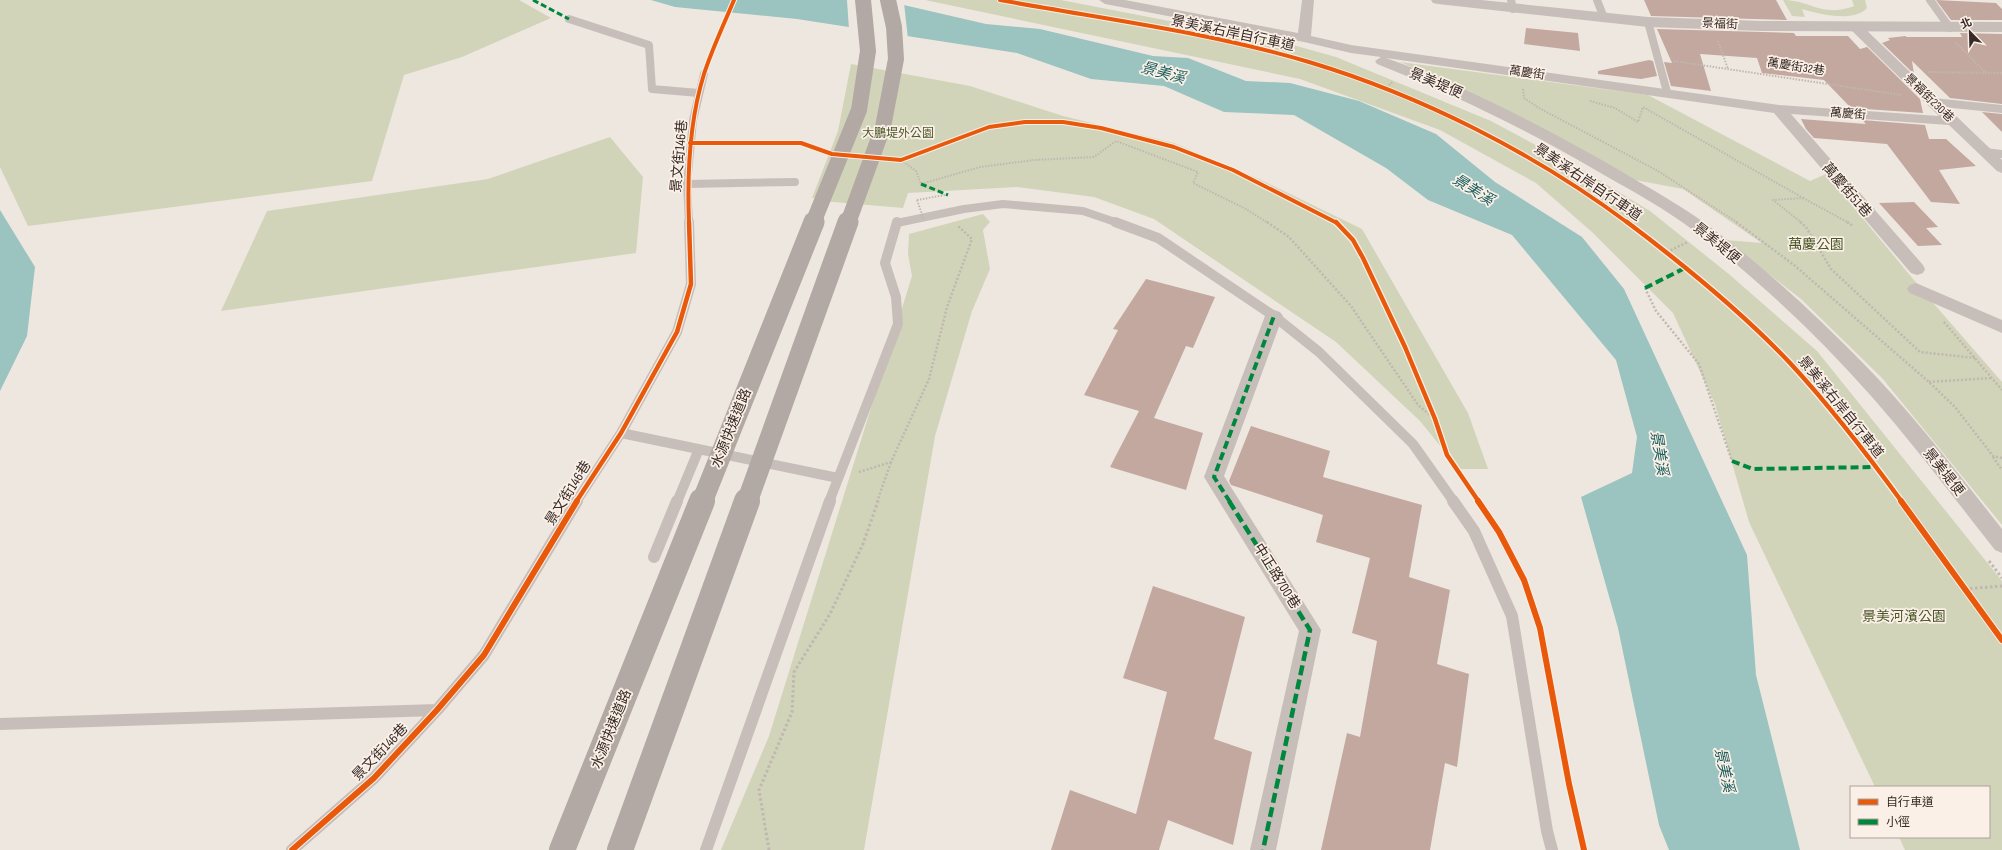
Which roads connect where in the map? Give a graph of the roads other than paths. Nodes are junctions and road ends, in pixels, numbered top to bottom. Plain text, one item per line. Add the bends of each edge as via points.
1 (863, 0) edge
2 (888, 0) edge
3 (1105, 0) edge
4 (1308, 0) edge
5 (1438, 0) edge
6 (1597, 0) edge
7 (1930, 0) edge
8 (1472, 2) edge
9 (1512, 4) edge
10 (1604, 18) junction
11 (569, 19) dead end
12 (1648, 22) junction
13 (1855, 27) junction
14 (2002, 27) edge
15 (1945, 28) junction
16 (1304, 38) junction
17 (1351, 49) junction
18 (704, 74) dead end
19 (1667, 92) junction
20 (699, 93) junction
21 (1932, 101) junction
22 (1779, 109) junction
23 (2002, 109) edge
24 (1953, 121) junction
25 (1985, 152) junction
26 (2002, 154) edge
27 (2002, 168) edge
28 (795, 182) dead end
29 (687, 184) junction
30 (1917, 269) dead end
31 (1916, 289) dead end
32 (1274, 316) junction
33 (2002, 326) edge
34 (621, 433) junction
35 (699, 449) junction
36 (838, 478) junction
37 (2002, 544) edge
38 (654, 557) dead end
39 (437, 710) junction
40 (0, 724) edge
41 (292, 850) edge
42 (562, 850) edge
43 (620, 850) edge
44 (706, 850) edge
45 (1263, 850) edge
46 (1552, 850) edge

1 - 42 highway, 水源快速道路, bridge via 868,51 859,110
2 - 43 highway, bridge via 894,27 896,59 883,127
3 - 16 street, 萬慶街
4 - 16 street
5 - 8 street, 景福街
6 - 10 lane
7 - 15 lane
8 - 9 street, 景福街
9 - 10 street, 景福街
10 - 12 street, 景福街
11 - 20 lane via 649,45 652,90
12 - 13 street, 景福街
12 - 19 lane
13 - 15 street, 景福街
13 - 21 street, 景福街230巷
14 - 15 street, 景福街
16 - 17 street, 萬慶街
17 - 19 street, 萬慶街
17 - 37 street, 景美堤便 via 1516,118 1613,173 1696,225 1775,290 1835,345 1908,427
18 - 20 lane, 景文街146巷
19 - 22 street, 萬慶街
20 - 29 lane, 景文街146巷 via 693,120
21 - 23 lane
21 - 24 street, 景福街230巷
22 - 24 street, 萬慶街
22 - 30 street, 萬慶街51巷
24 - 25 street, 景福街230巷
25 - 26 lane
25 - 27 street, 景福街230巷
28 - 29 lane
29 - 34 lane, 景文街146巷 via 691,284 678,332
31 - 33 street
32 - 36 lane via 1158,238 1083,211 1003,204 897,222 885,263 896,297 898,324
32 - 45 street, 中正路700巷 via 1214,477 1310,630
32 - 46 lane via 1319,352 1413,444 1474,531 1512,616
34 - 35 lane
34 - 39 lane, 景文街146巷 via 484,655
35 - 36 lane
35 - 38 lane
36 - 44 lane
39 - 40 lane
39 - 41 lane, 景文街146巷 via 374,778

